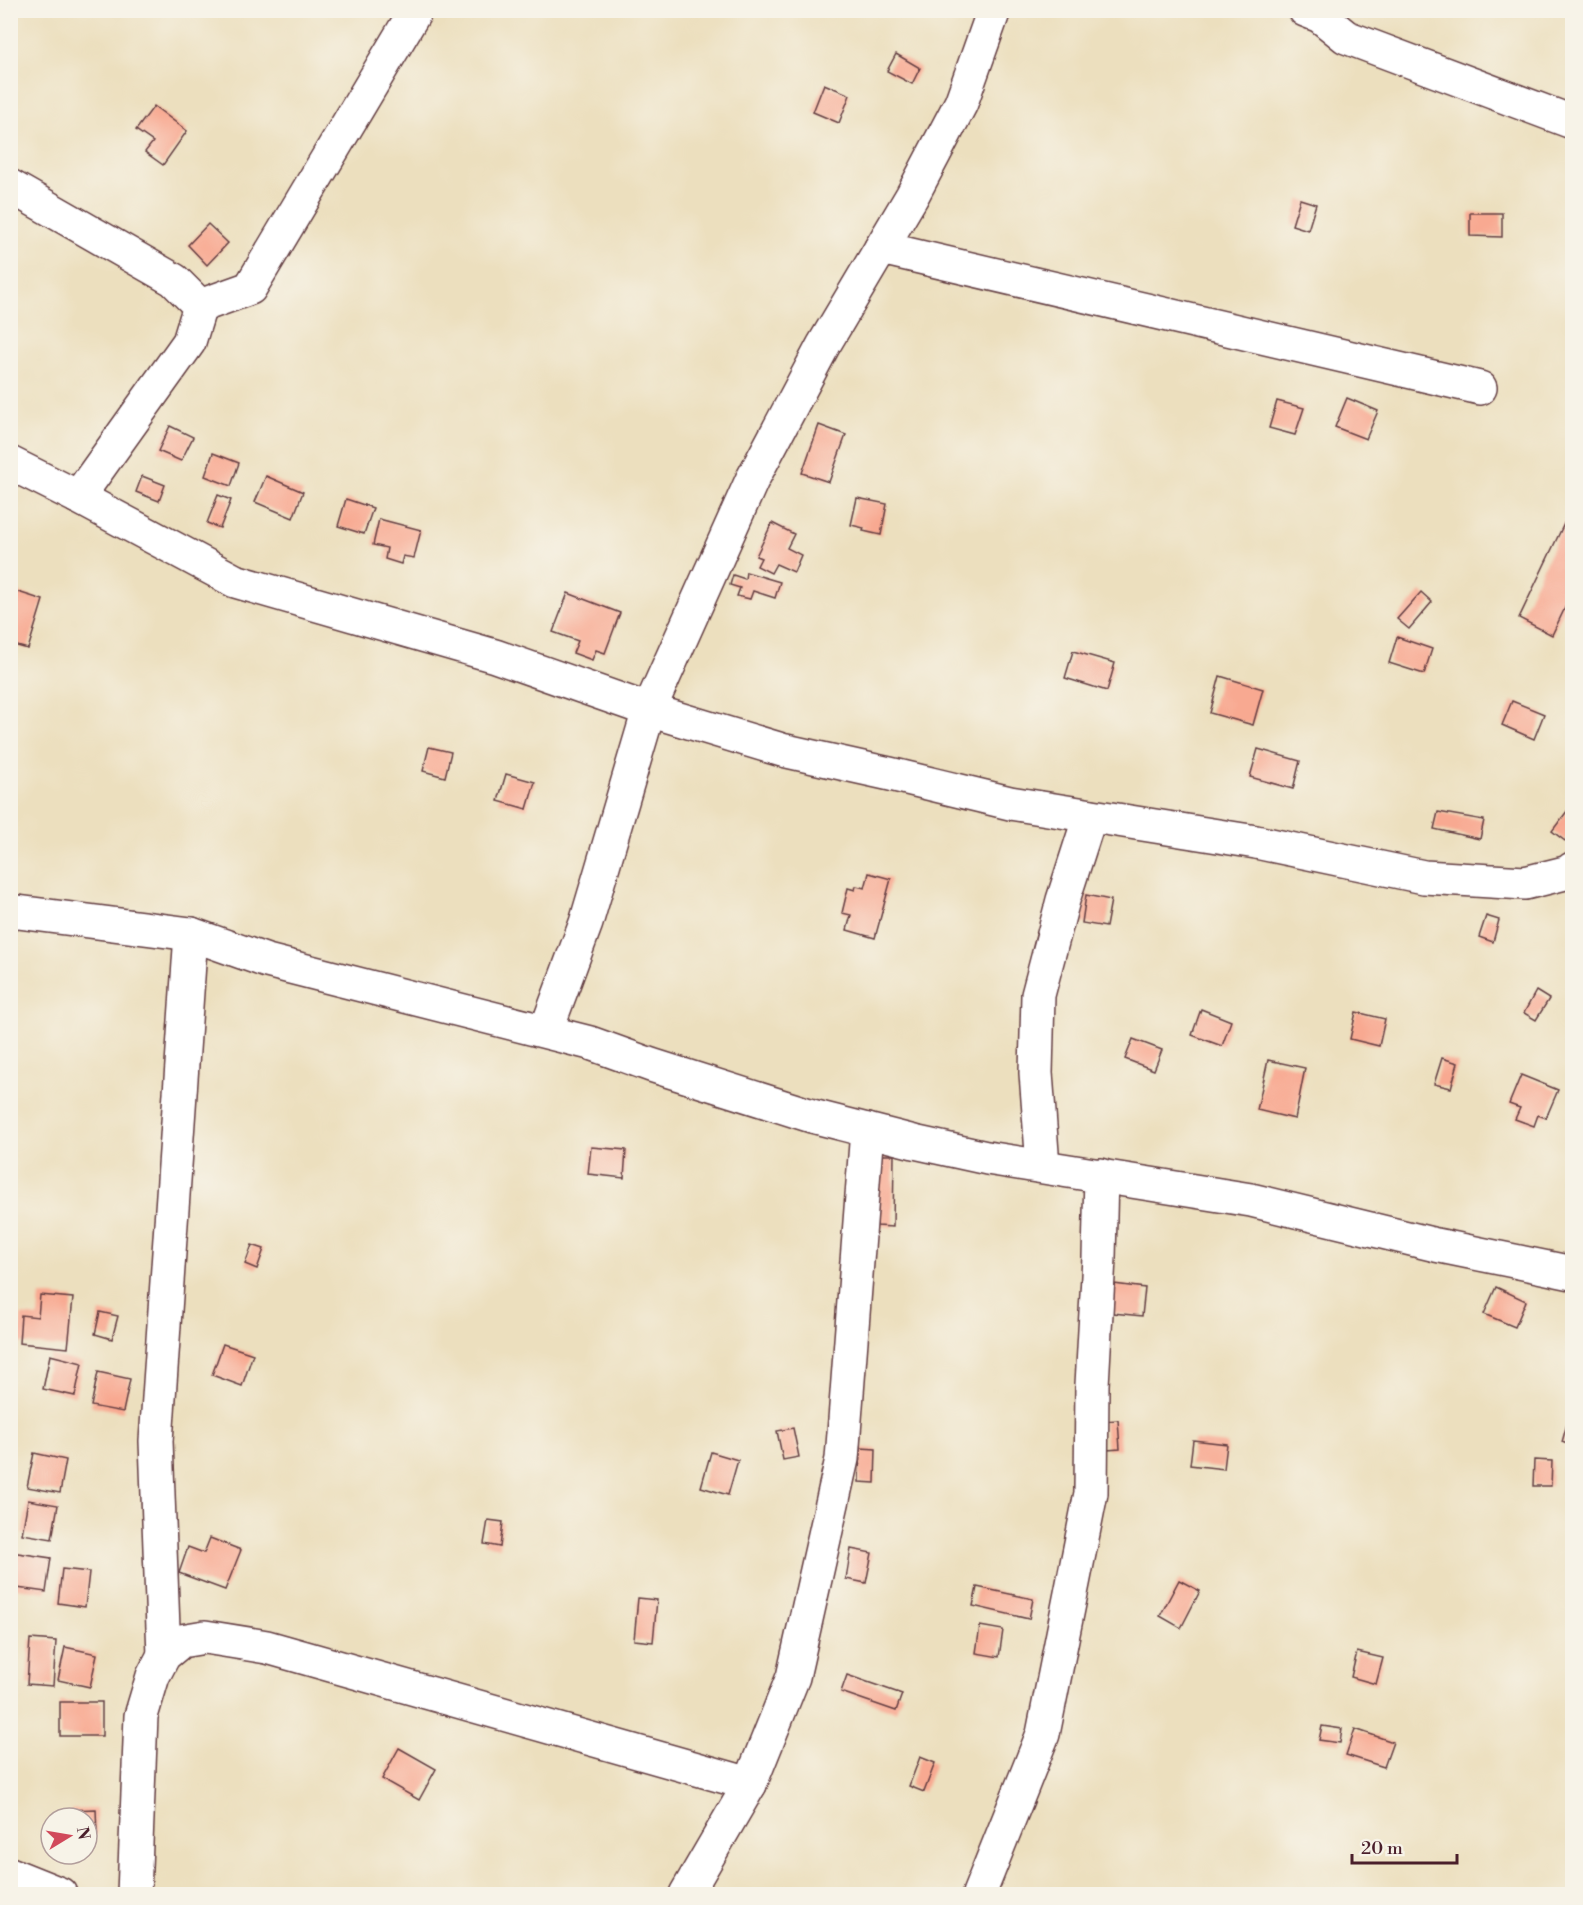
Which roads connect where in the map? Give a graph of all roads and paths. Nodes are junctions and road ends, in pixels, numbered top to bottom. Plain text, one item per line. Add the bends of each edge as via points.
1 (416, 10) edge
2 (994, 10) edge
3 (1305, 10) edge
4 (1572, 122) edge
5 (10, 186) edge
6 (881, 248) junction
7 (200, 306) junction
8 (1480, 388) dead end
9 (10, 463) edge
10 (78, 497) junction
11 (649, 710) junction
12 (1090, 816) junction
13 (1572, 869) edge
14 (10, 911) edge
15 (191, 934) junction
16 (546, 1031) junction
17 (867, 1130) junction
18 (1043, 1166) junction
19 (1101, 1175) junction
20 (1572, 1273) edge
21 (164, 1655) junction
22 (750, 1784) junction
23 (10, 1875) edge
24 (60, 1894) edge
25 (134, 1894) edge
26 (686, 1894) edge
27 (979, 1894) edge

1 - 7 street via 250,288
2 - 6 street via 961,103
3 - 4 street via 1320,16 1346,37
5 - 7 street via 174,280
6 - 8 street
6 - 11 street via 823,346 752,480
7 - 10 street via 189,342
9 - 10 street
10 - 11 street via 235,581 495,656
11 - 12 street via 782,750 1010,803
11 - 16 street via 586,923
12 - 13 street via 1256,842 1424,877 1525,884
12 - 18 street via 1038,995 1036,1072
14 - 15 street
15 - 16 street via 267,961
15 - 21 street via 156,1441
16 - 17 street
17 - 18 street via 987,1158
17 - 22 street via 842,1459 793,1677
18 - 19 street
19 - 20 street via 1251,1200
19 - 27 street via 1091,1493 1044,1734
21 - 22 street via 181,1641 205,1637 267,1647
21 - 25 street via 141,1716
22 - 26 street
23 - 24 street

